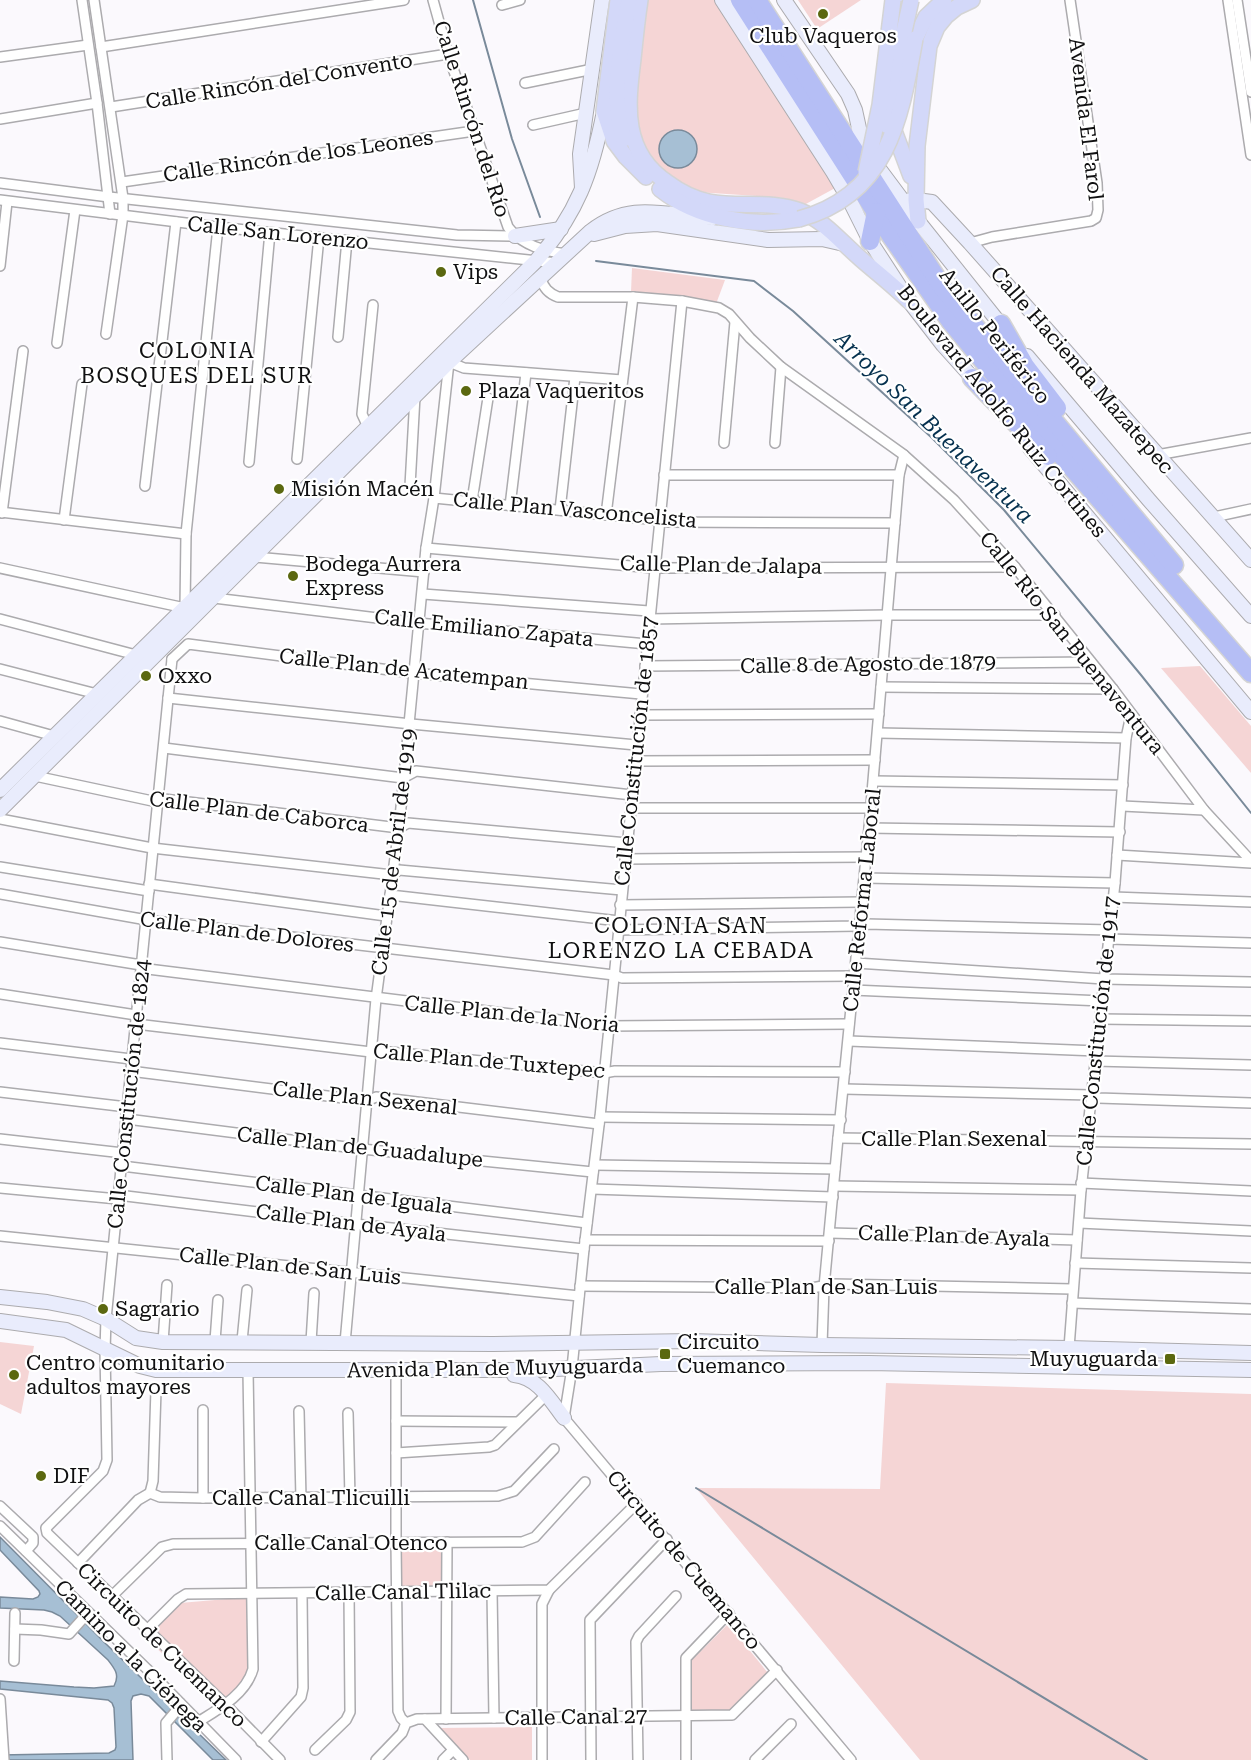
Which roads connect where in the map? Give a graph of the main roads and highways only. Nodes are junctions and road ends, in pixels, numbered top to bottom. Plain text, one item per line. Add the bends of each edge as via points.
1 (602, 0) edge
2 (618, 0) edge
3 (629, 0) edge
4 (640, 0) edge
5 (722, 0) edge
6 (740, 0) edge
7 (758, 0) edge
8 (784, 0) edge
9 (893, 0) edge
10 (902, 0) edge
11 (911, 0) edge
12 (944, 0) edge
13 (972, 0) edge
14 (604, 111) junction
15 (871, 161) junction
16 (646, 177) junction
17 (868, 182) junction
18 (582, 190) junction
19 (905, 198) junction
20 (850, 201) junction
21 (875, 211) junction
22 (735, 219) junction
23 (918, 221) joint
24 (561, 229) junction
25 (515, 236) road end
26 (586, 236) junction
27 (870, 241) junction
28 (844, 244) junction
29 (909, 301) junction
30 (1001, 324) junction
31 (972, 378) junction
32 (1105, 505) junction
33 (1151, 538) junction
34 (1251, 560) edge
35 (1251, 616) edge
36 (1251, 656) edge
37 (1251, 673) edge
38 (1251, 712) edge
39 (0, 790) edge
40 (0, 810) edge
41 (0, 1297) edge
42 (0, 1321) edge
43 (1251, 1353) edge
44 (483, 1370) junction
45 (1251, 1370) edge
46 (564, 1418) road end

1 - 18 main road via 580,162
2 - 14 main road
3 - 16 main road via 616,91 617,111 626,146
4 - 28 main road via 628,105 630,127 643,158 662,179 683,193 709,202 800,211
5 - 20 main road, Boulevard Adolfo Ruiz Cortines
6 - 21 highway, Anillo Periférico
7 - 17 highway, Anillo Periférico
8 - 15 main road via 848,94
9 - 15 main road, bridge
10 - 19 main road via 888,107 911,173
11 - 15 main road, bridge via 891,107
12 - 17 main road, bridge via 926,18 915,39 896,126
13 - 19 main road via 946,16 929,46 917,146
14 - 16 main road via 614,141
14 - 18 main road via 594,159
15 - 17 highway
15 - 19 main road
16 - 22 main road via 683,205
17 - 19 highway
17 - 22 main road, bridge via 833,206 807,217 776,222
17 - 33 highway, Anillo Periférico via 943,288
18 - 24 main road
19 - 23 main road
19 - 34 main road, Calle Hacienda Mazatepec via 932,202
20 - 21 highway
20 - 27 main road, Boulevard Adolfo Ruiz Cortines
21 - 27 highway
21 - 32 highway, Anillo Periférico via 951,322
22 - 26 main road via 644,211 610,219
23 - 30 main road
24 - 25 main road
24 - 39 main road via 535,262
26 - 28 main road via 625,226 657,224 768,240 822,239
26 - 40 main road via 449,362 214,598 167,654
27 - 29 main road, Boulevard Adolfo Ruiz Cortines
28 - 29 main road
29 - 31 main road, Boulevard Adolfo Ruiz Cortines
30 - 33 highway via 1025,366
30 - 35 main road
31 - 32 highway via 1076,486
31 - 38 main road, Boulevard Adolfo Ruiz Cortines
32 - 37 highway, Anillo Periférico
33 - 36 highway, Anillo Periférico
41 - 43 main road, Avenida Plan de Muyuguarda via 83,1309 136,1338 163,1342 692,1341
42 - 44 main road, Avenida Plan de Muyuguarda via 66,1330 156,1370
44 - 45 main road, Avenida Plan de Muyuguarda via 868,1363
44 - 46 main road via 528,1378

